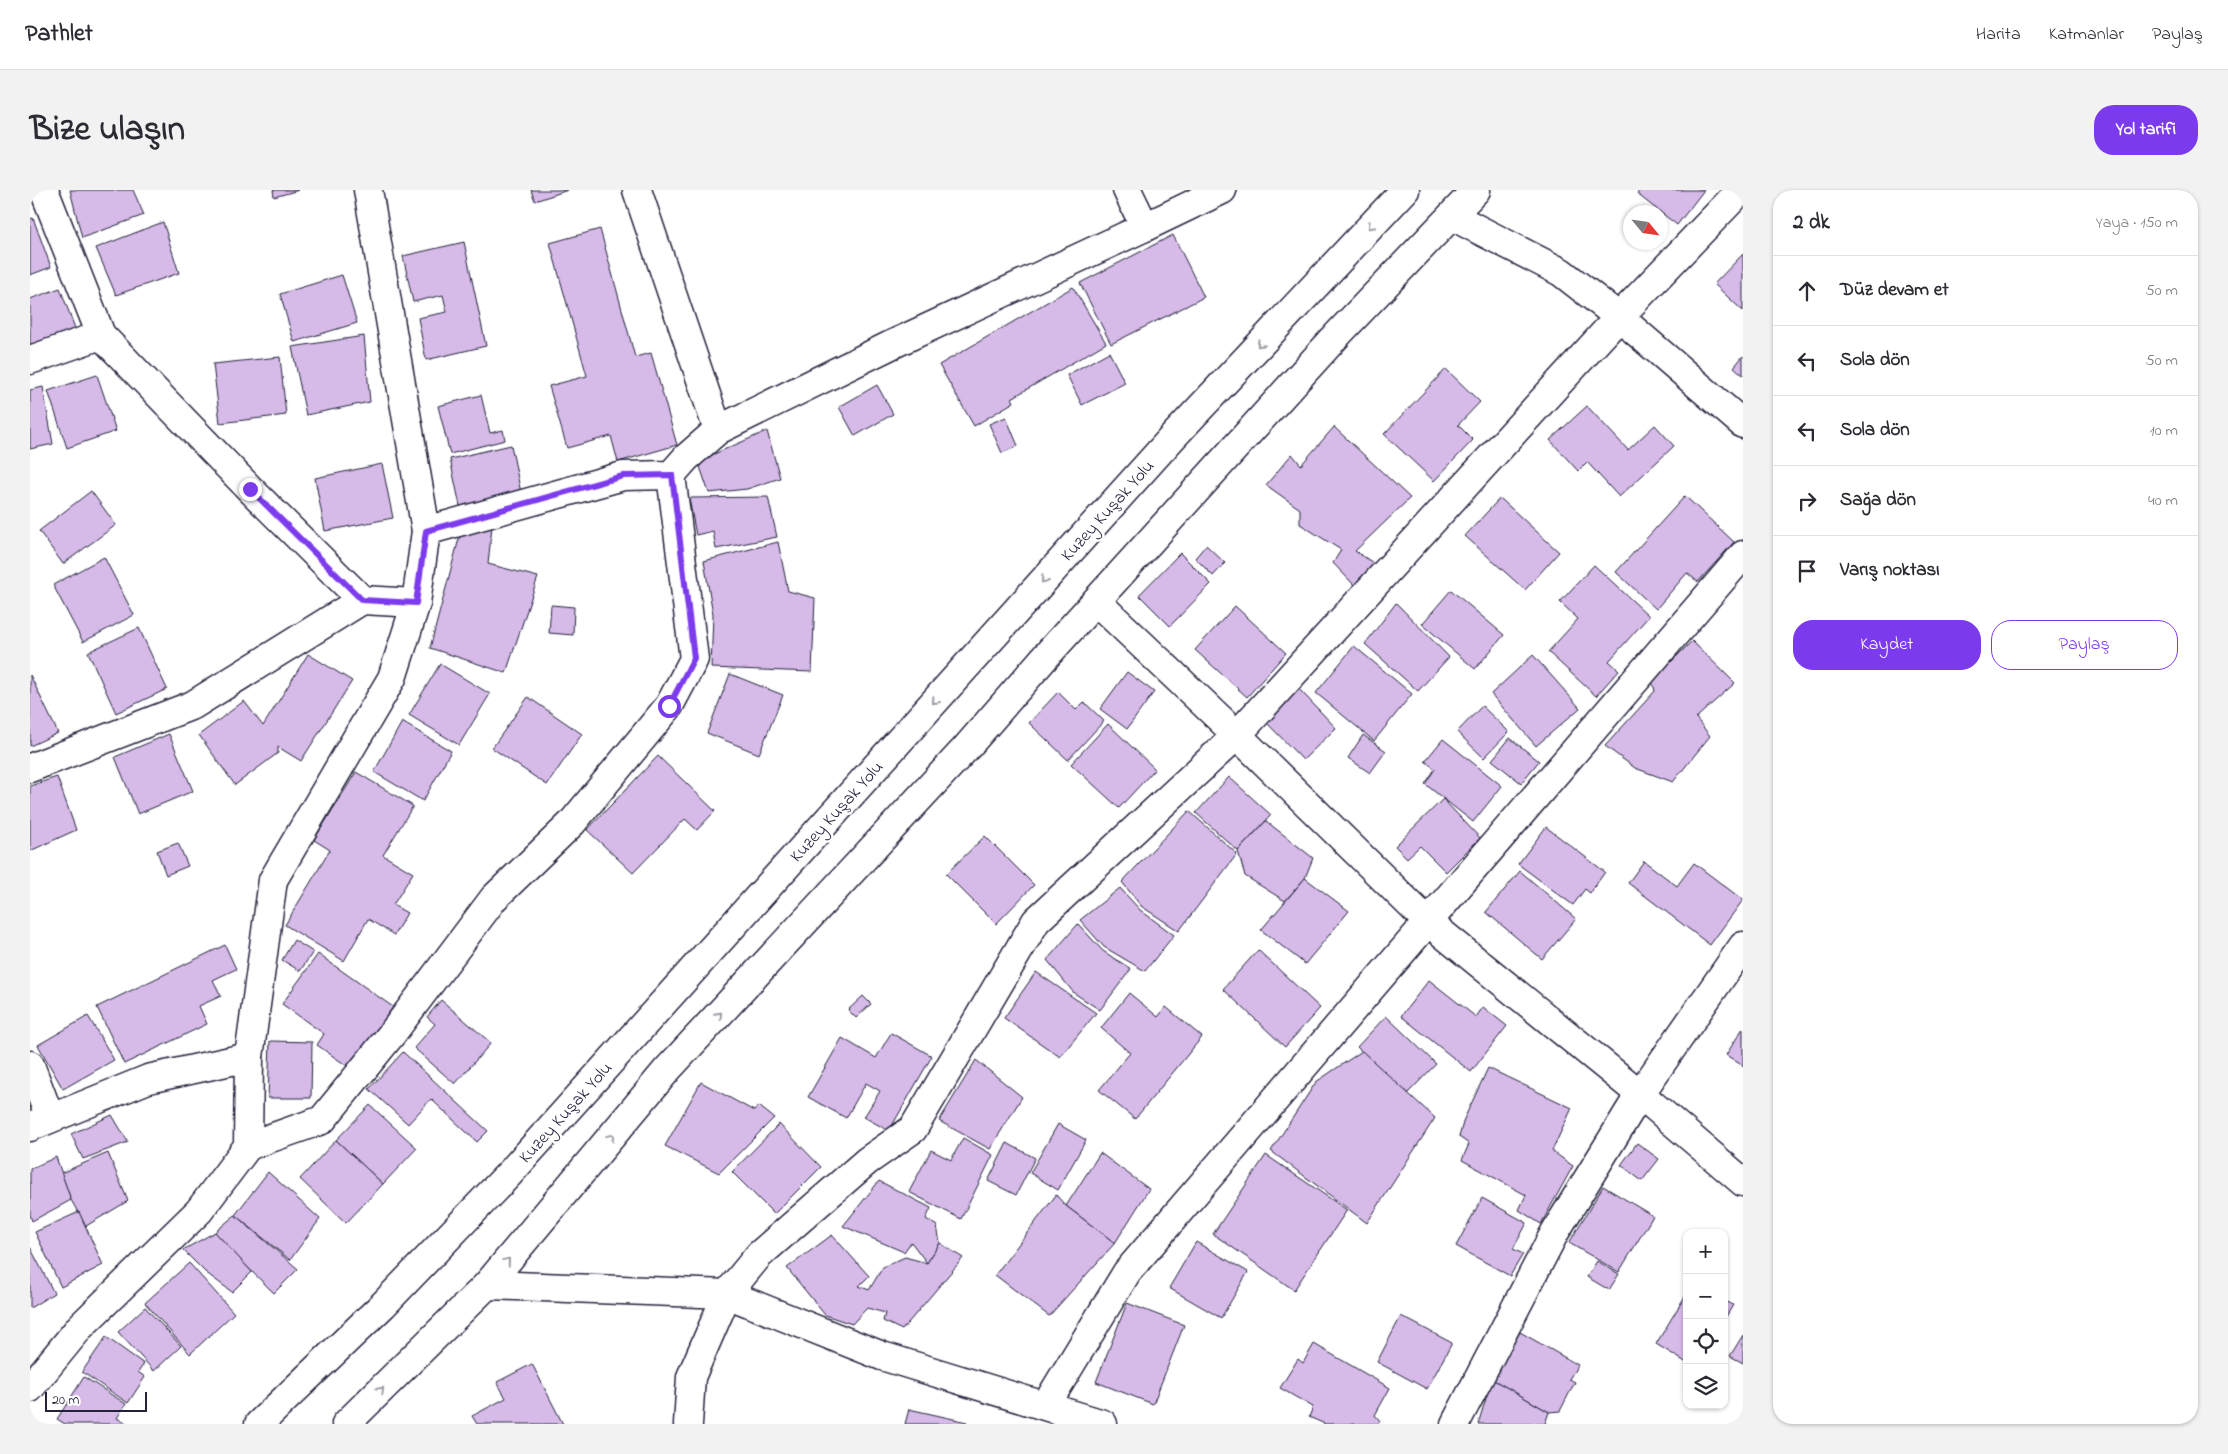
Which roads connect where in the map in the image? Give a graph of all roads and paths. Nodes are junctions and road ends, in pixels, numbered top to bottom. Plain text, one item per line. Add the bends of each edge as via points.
1 (44, 190) edge
2 (368, 190) edge
3 (637, 190) edge
4 (1127, 190) edge
5 (1222, 190) edge
6 (1405, 190) edge
7 (1476, 190) edge
8 (1741, 190) edge
9 (1452, 216) junction
10 (1145, 227) junction
11 (1619, 317) junction
12 (101, 335) junction
13 (30, 360) edge
14 (1743, 424) edge
15 (718, 430) junction
16 (672, 475) junction
17 (426, 531) junction
18 (1743, 555) edge
19 (362, 600) junction
20 (1096, 602) junction
21 (416, 603) junction
22 (1236, 734) junction
23 (30, 768) edge
24 (1427, 921) junction
25 (1743, 946) edge
26 (249, 1057) junction
27 (30, 1065) edge
28 (1640, 1094) junction
29 (40, 1123) edge
30 (248, 1146) junction
31 (1743, 1182) edge
32 (487, 1285) junction
33 (727, 1294) junction
34 (30, 1388) edge
35 (1046, 1405) junction
36 (259, 1424) edge
37 (346, 1424) edge
38 (688, 1424) edge
39 (1103, 1424) edge
40 (1455, 1424) edge

1 - 12 street
2 - 17 street
3 - 15 street
4 - 10 street
5 - 10 street
6 -> 36 street, Kuzey Kuşak Yolu via 1171,439 510,1173 383,1305
7 - 9 street
8 - 11 street
9 - 11 street via 1560,272
9 - 20 street via 1339,333
10 - 15 street
11 - 14 street
11 - 22 street
12 - 13 street
12 - 19 street
15 - 16 street
16 - 17 street via 623,476
16 - 30 street via 694,658 669,706 572,823 494,898 322,1120
17 - 21 street
18 - 24 street
19 - 21 street
19 - 23 street via 193,705
20 - 22 street
32 -> 20 street via 667,1070 961,754
21 - 26 street via 392,678 273,880
22 - 24 street
22 - 33 street via 1036,921 913,1129 867,1161 759,1255
24 - 28 street
24 - 35 street via 1127,1272
25 - 28 street
26 - 29 street via 148,1079
26 - 30 street
27 - 29 street
28 - 31 street
28 - 40 street via 1555,1232
30 - 34 street via 199,1211 80,1327
32 - 33 street
37 -> 32 street
33 - 35 street via 882,1356
33 - 38 street via 691,1377
35 - 39 street

